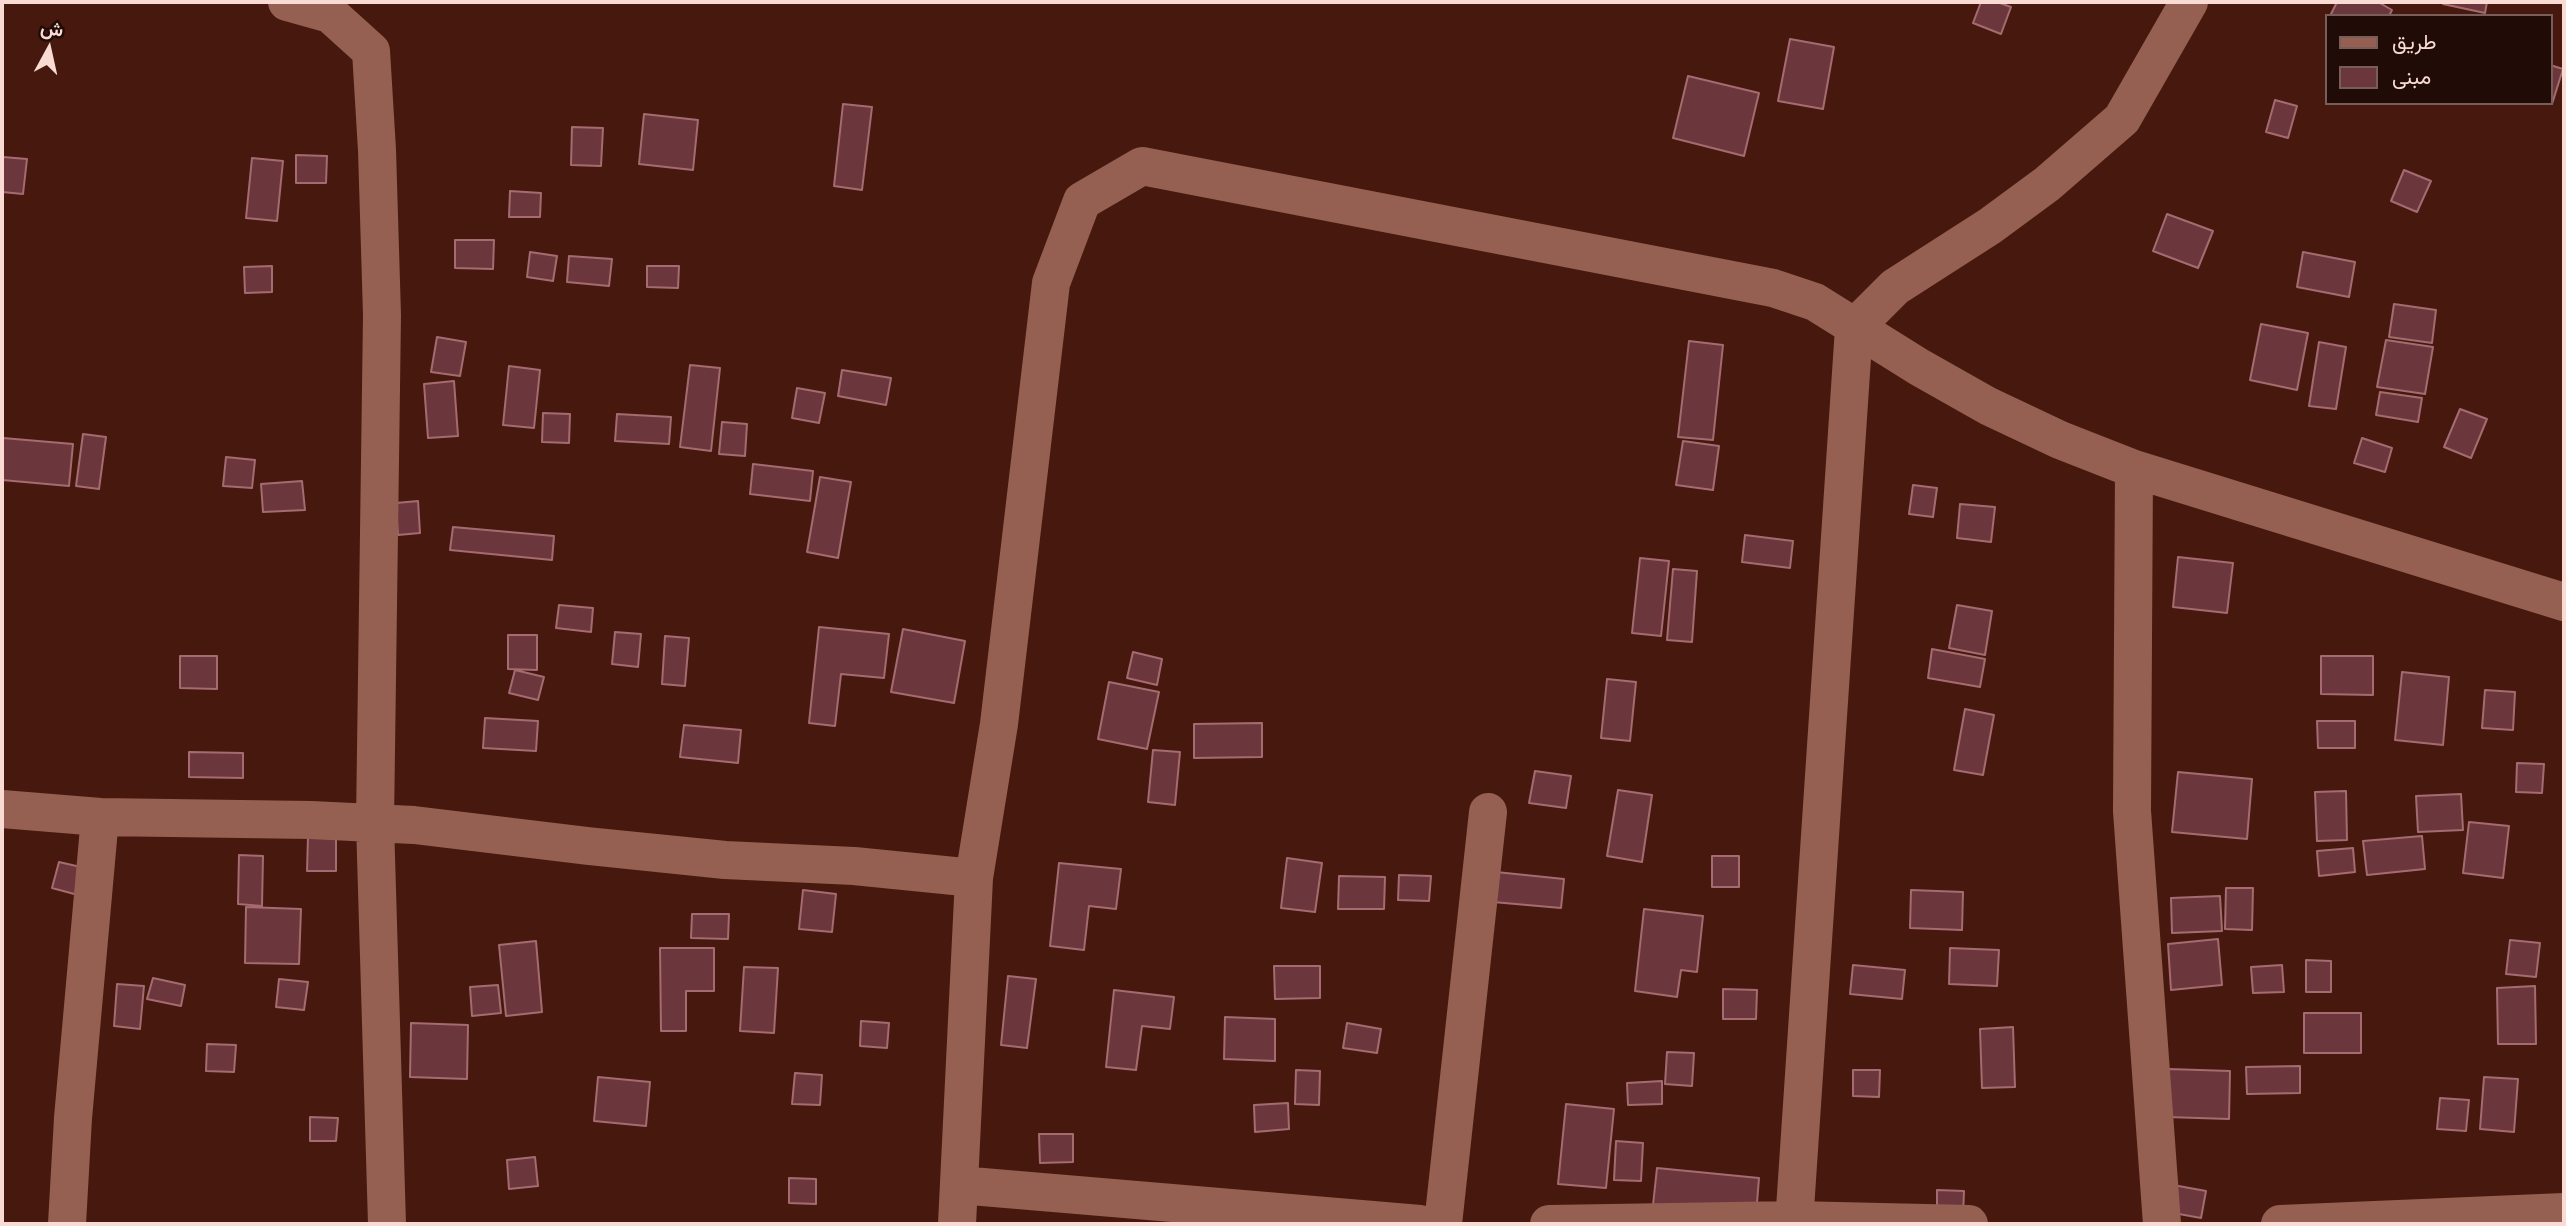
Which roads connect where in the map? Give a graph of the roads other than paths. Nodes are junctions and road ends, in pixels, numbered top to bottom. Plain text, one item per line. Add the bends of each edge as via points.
1 (287, 2) edge
2 (2189, 2) edge
3 (1854, 328) junction
4 (2134, 469) junction
5 (2564, 602) edge
6 (2, 809) edge
7 (1488, 812) dead end
8 (100, 817) junction
9 (375, 823) junction
10 (974, 878) junction
11 (959, 1185) junction
12 (2564, 1212) edge
13 (1794, 1222) edge
14 (67, 1224) edge
15 (387, 1224) edge
16 (957, 1224) edge
17 (1420, 1224) edge
18 (1443, 1224) edge
19 (1549, 1224) edge
20 (1969, 1224) edge
21 (2162, 1224) edge
22 (2280, 1224) edge

1 - 9 street via 330,14 370,51 382,316
2 - 3 street via 2122,119 2047,184 1895,287
3 - 4 street via 1988,406
3 - 10 street via 1815,302 1773,288 1142,166 1082,201 1051,283 999,724
3 - 13 street
4 - 5 street
4 - 21 street via 2132,811
6 - 8 street
7 - 18 street
8 - 9 street
8 - 14 street
9 - 10 street via 725,860
9 - 15 street
10 - 11 street
11 - 16 street
11 - 17 street
12 - 22 street
13 - 19 street
13 - 20 street

